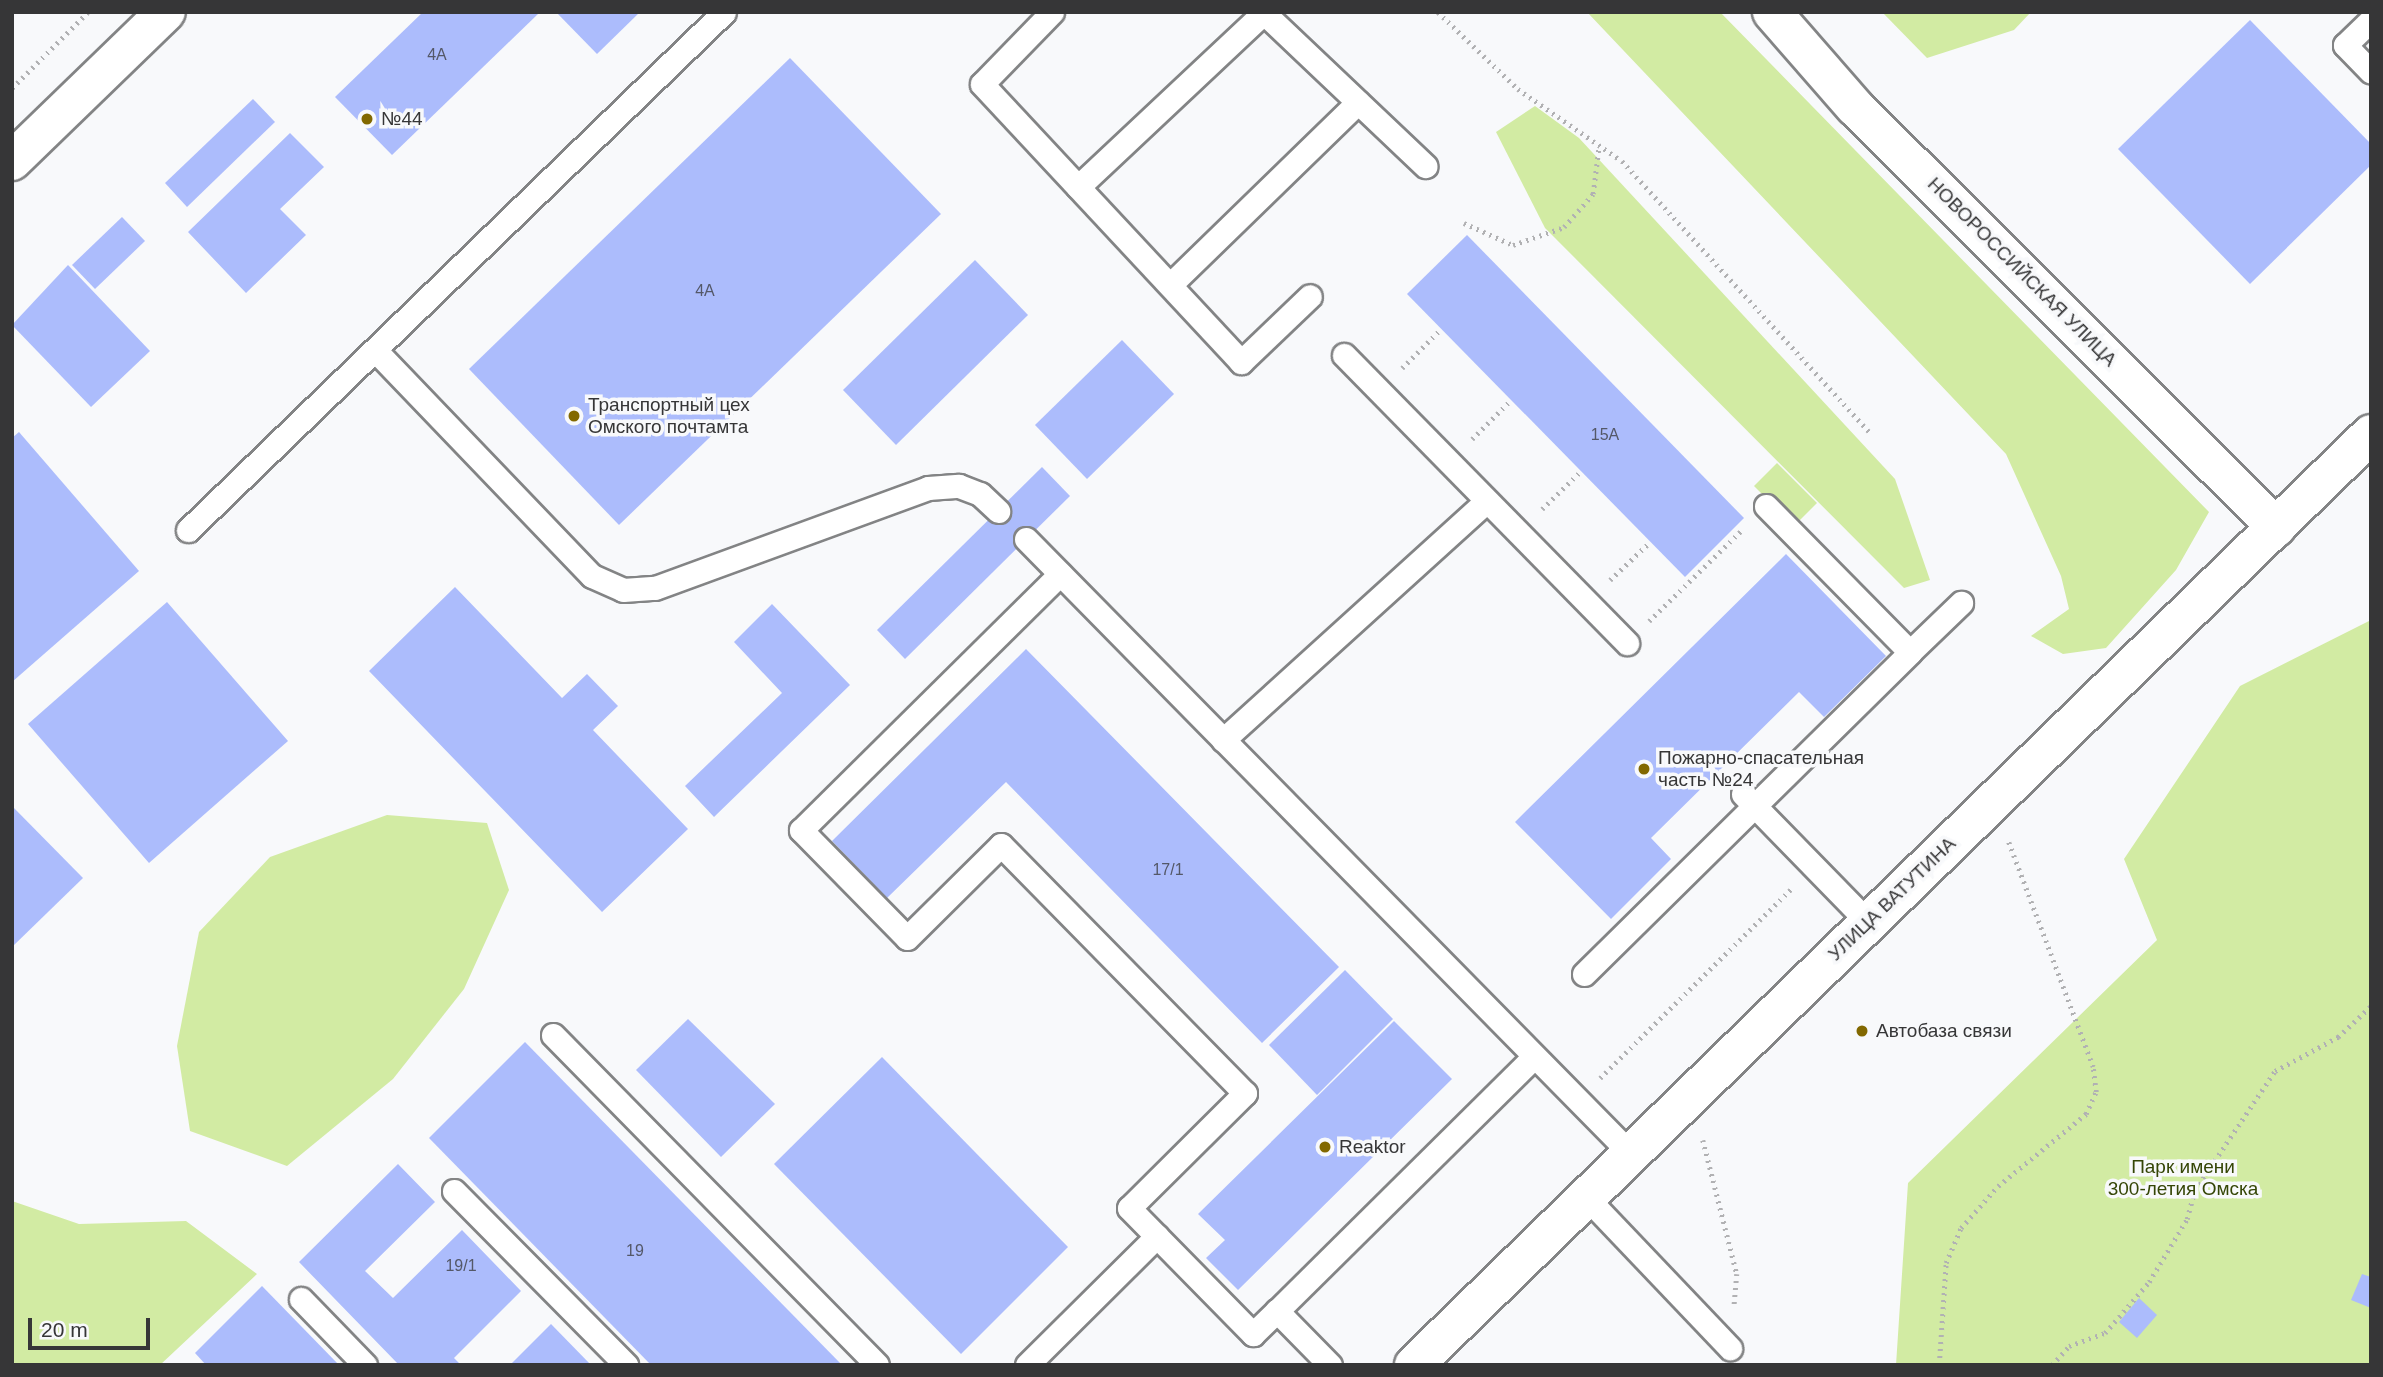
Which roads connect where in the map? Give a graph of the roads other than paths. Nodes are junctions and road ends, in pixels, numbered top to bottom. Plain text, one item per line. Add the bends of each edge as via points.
1 (166, 12) edge
2 (724, 12) edge
3 (1052, 12) edge
4 (1263, 12) edge
5 (1772, 12) edge
6 (2371, 20) edge
7 (2371, 72) edge
8 (1358, 102) junction
9 (12, 161) edge
10 (1425, 166) dead end
11 (1078, 187) junction
12 (1170, 285) junction
13 (1310, 296) dead end
14 (375, 350) junction
15 (1344, 355) dead end
16 (2371, 434) edge
17 (1487, 500) junction
18 (1766, 506) road end
19 (998, 511) dead end
20 (2276, 527) junction
21 (188, 530) dead end
22 (1026, 539) dead end
23 (1059, 574) junction
24 (1961, 603) dead end
25 (1627, 643) road end
26 (1910, 652) junction
27 (1223, 740) junction
28 (1749, 800) junction
29 (1868, 922) junction
30 (1584, 974) dead end
31 (553, 1035) dead end
32 (1534, 1057) junction
33 (1630, 1153) junction
34 (454, 1191) dead end
35 (1586, 1197) junction
36 (1157, 1236) junction
37 (300, 1299) dead end
38 (1277, 1311) junction
39 (1730, 1348) road end
40 (365, 1365) edge
41 (626, 1365) edge
42 (877, 1365) edge
43 (1027, 1365) edge
44 (1330, 1365) edge
45 (1414, 1365) edge

1 - 9 main road
2 - 14 lane
3 - 11 lane via 982,84
4 - 8 lane
4 - 11 lane
5 - 20 main road, НОВОРОССИЙСКАЯ УЛИЦА via 1855,107
6 - 7 lane via 2345,45
8 - 10 lane
8 - 12 lane
11 - 12 lane
12 - 13 lane via 1241,362
14 - 19 lane via 592,576 623,590 656,587 928,488 959,486
14 - 21 lane
15 - 17 lane
16 - 20 main road, УЛИЦА ВАТУТИНА
17 - 25 lane
17 - 27 lane
18 - 26 lane
20 - 29 main road, УЛИЦА ВАТУТИНА
22 - 23 lane
23 - 27 lane
23 - 36 lane via 801,830 907,938 1001,845 1245,1093 1129,1208
24 - 26 lane
26 - 28 lane
27 - 32 lane
28 - 29 lane
28 - 30 lane
29 - 33 main road, УЛИЦА ВАТУТИНА
31 - 42 lane
32 - 33 lane
32 - 38 lane
33 - 35 main road, УЛИЦА ВАТУТИНА
34 - 41 lane
35 - 39 lane
35 - 45 main road, УЛИЦА ВАТУТИНА
36 - 38 lane via 1253,1334
36 - 43 lane
37 - 40 lane
38 - 44 lane

